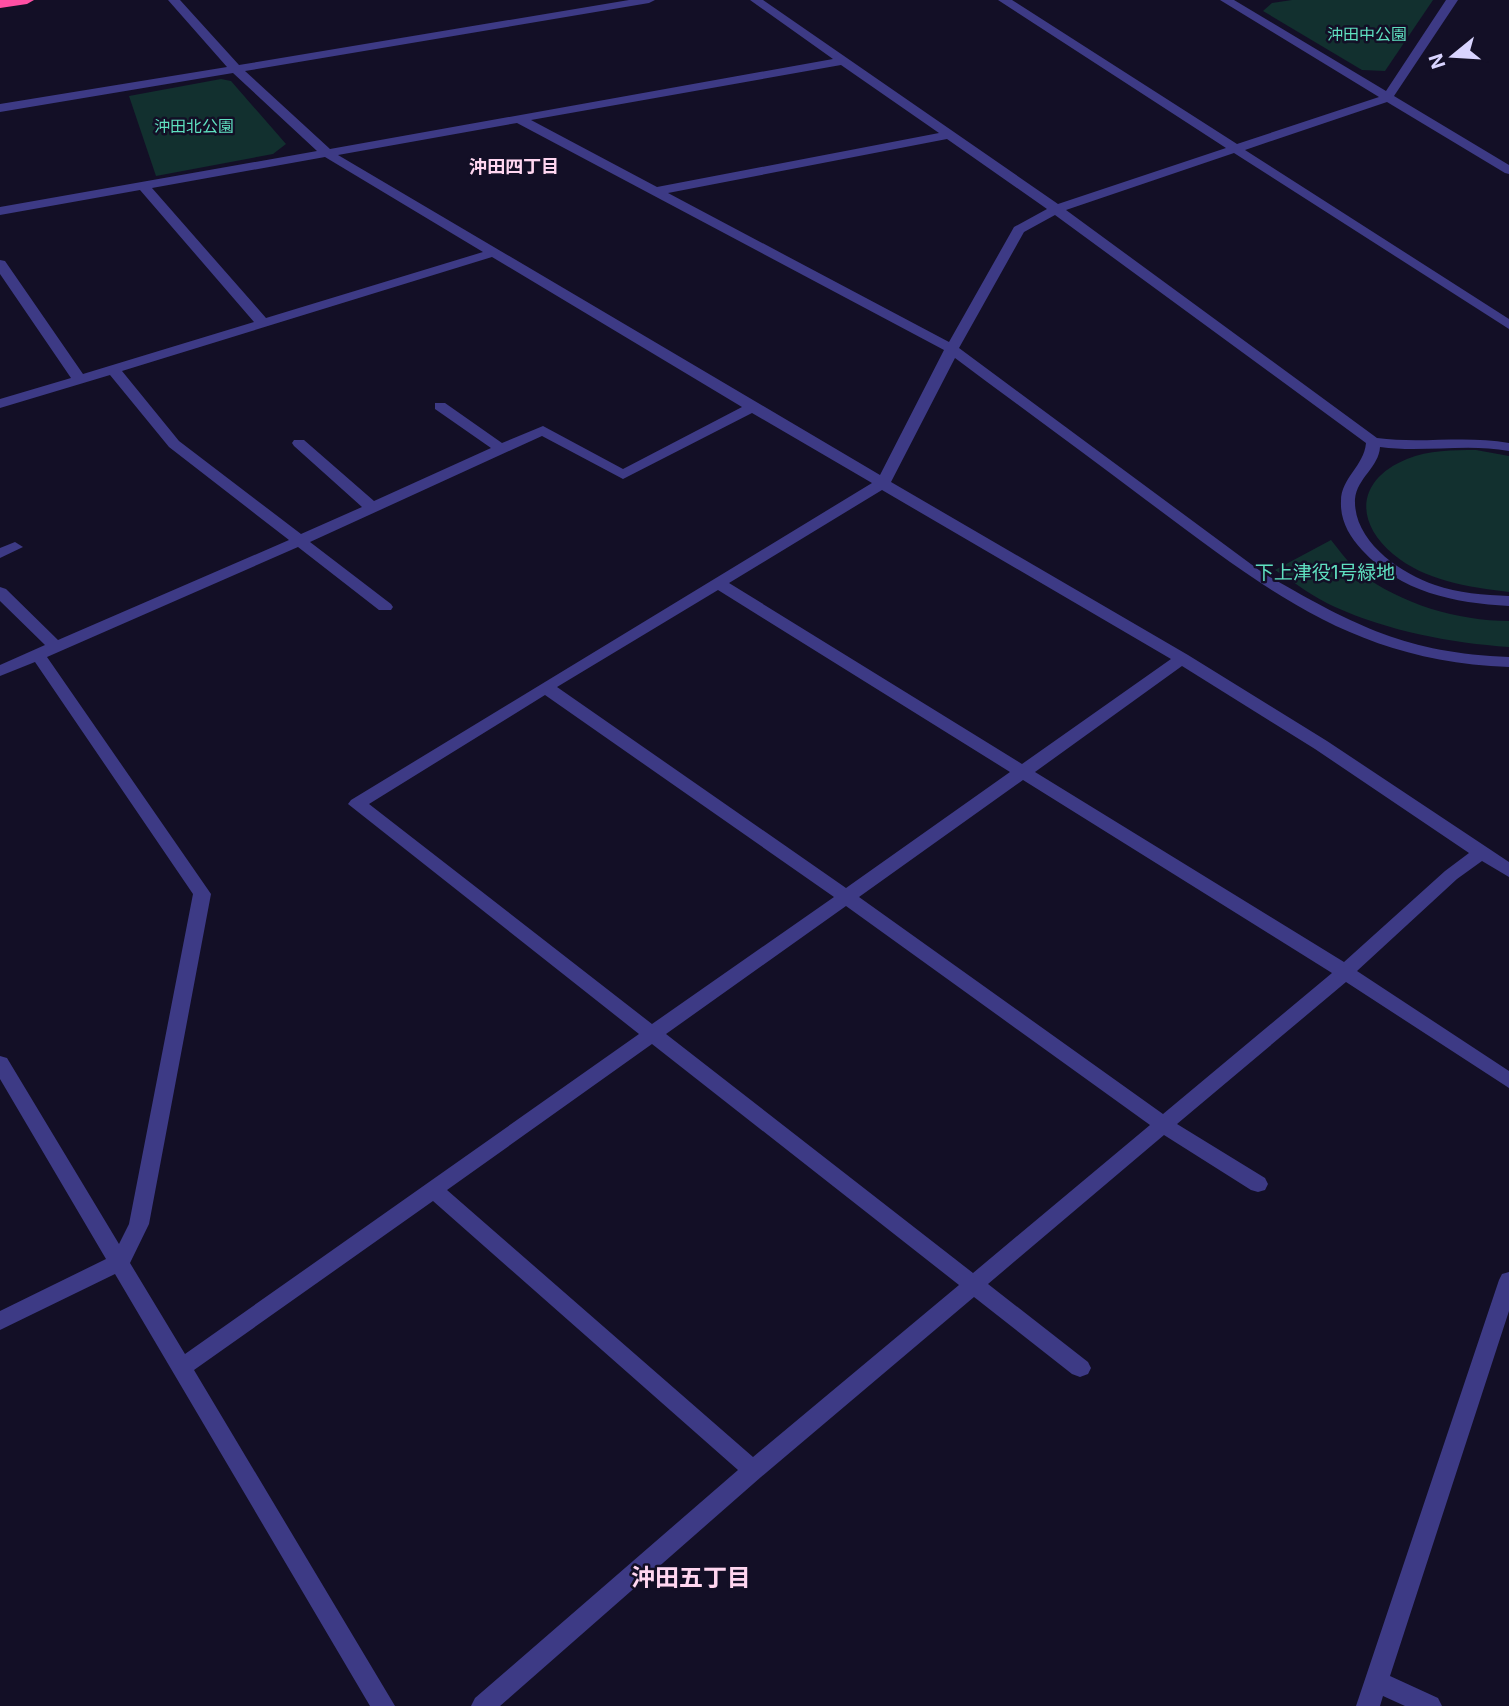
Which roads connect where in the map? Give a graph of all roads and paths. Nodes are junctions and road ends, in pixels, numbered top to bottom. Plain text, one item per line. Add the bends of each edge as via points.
1 (27, 0) edge
2 (174, 0) edge
3 (649, 0) edge
4 (756, 0) edge
5 (1004, 0) edge
6 (1251, 0) edge
7 (1452, 0) edge
8 (1228, 1) edge
9 (0, 4) edge
10 (843, 61) junction
11 (236, 69) junction
12 (1387, 98) junction
13 (0, 108) edge
14 (519, 119) junction
15 (949, 135) junction
16 (1233, 148) junction
17 (327, 153) junction
18 (1509, 170) edge
19 (144, 186) junction
20 (652, 192) junction
21 (1056, 209) junction
22 (0, 211) edge
23 (492, 253) junction
24 (0, 264) edge
25 (263, 323) junction
26 (1509, 325) edge
27 (952, 349) junction
28 (114, 370) junction
29 (79, 379) junction
30 (0, 404) edge
31 (440, 407) dead end
32 (752, 407) junction
33 (1373, 442) junction
34 (299, 443) dead end
35 (1509, 447) edge
36 (500, 448) junction
37 (883, 483) junction
38 (373, 508) junction
39 (299, 541) junction
40 (15, 547) dead end
41 (0, 553) edge
42 (718, 583) junction
43 (0, 593) edge
44 (1509, 601) edge
45 (385, 607) dead end
46 (55, 646) junction
47 (38, 655) junction
48 (1182, 659) junction
49 (1509, 662) edge
50 (0, 671) edge
51 (545, 687) junction
52 (1022, 773) junction
53 (1482, 852) junction
54 (1509, 871) edge
55 (845, 896) junction
56 (1345, 972) junction
57 (653, 1033) junction
58 (0, 1063) edge
59 (1509, 1081) edge
60 (1162, 1124) junction
61 (1258, 1184) dead end
62 (433, 1190) junction
63 (120, 1262) junction
64 (1509, 1280) edge
65 (976, 1285) junction
66 (0, 1321) edge
67 (181, 1368) junction
68 (1080, 1368) dead end
69 (753, 1470) junction
70 (1376, 1681) junction
71 (383, 1706) edge
72 (483, 1706) edge
73 (1368, 1706) edge
74 (1430, 1706) edge

1 - 9 highway
2 - 11 street
3 - 11 street
4 - 10 street
5 - 16 street
6 - 8 street
7 - 12 street
8 - 12 street
10 - 14 street
10 - 15 street
11 - 13 street
11 - 17 street
12 - 16 street
12 - 18 street
14 - 17 street
14 - 20 street
15 - 20 street
15 - 21 street
16 - 21 street
16 - 26 street
17 - 19 street
17 - 23 street
19 - 22 street
19 - 25 street
20 - 27 street
21 - 27 street via 1019,230
21 - 33 street
23 - 25 street
23 - 32 street
24 - 29 street
25 - 28 street
27 - 37 street
27 - 49 street via 1248,569 1311,607 1364,635 1416,652
28 - 29 street
28 - 39 street via 174,444
29 - 30 street
31 - 36 street
32 - 36 street via 623,475 543,430
32 - 37 street
33 - 35 street via 1404,446 1482,442
33 - 44 street via 1372,457 1359,472 1347,500 1354,532 1381,562 1427,587 1482,600
34 - 38 street
36 - 38 street
37 - 42 street
37 - 48 street
38 - 39 street
39 - 45 street
39 - 46 street
40 - 41 street
42 - 51 street
42 - 52 street
43 - 46 street
46 - 47 street
47 - 50 street
47 - 63 street via 202,894 139,1224
48 - 52 street
48 - 53 street
51 - 55 street
51 - 57 street via 357,804
52 - 55 street
52 - 56 street
53 - 54 street
53 - 56 street
55 - 57 street
55 - 60 street
56 - 59 street
56 - 60 street
57 - 62 street
57 - 65 street
58 - 63 street
60 - 61 street
60 - 65 street
62 - 67 street
62 - 69 street
63 - 66 street
63 - 67 street
64 - 70 street
65 - 68 street
65 - 69 street
67 - 71 street
69 - 72 street
70 - 73 street
70 - 74 street

